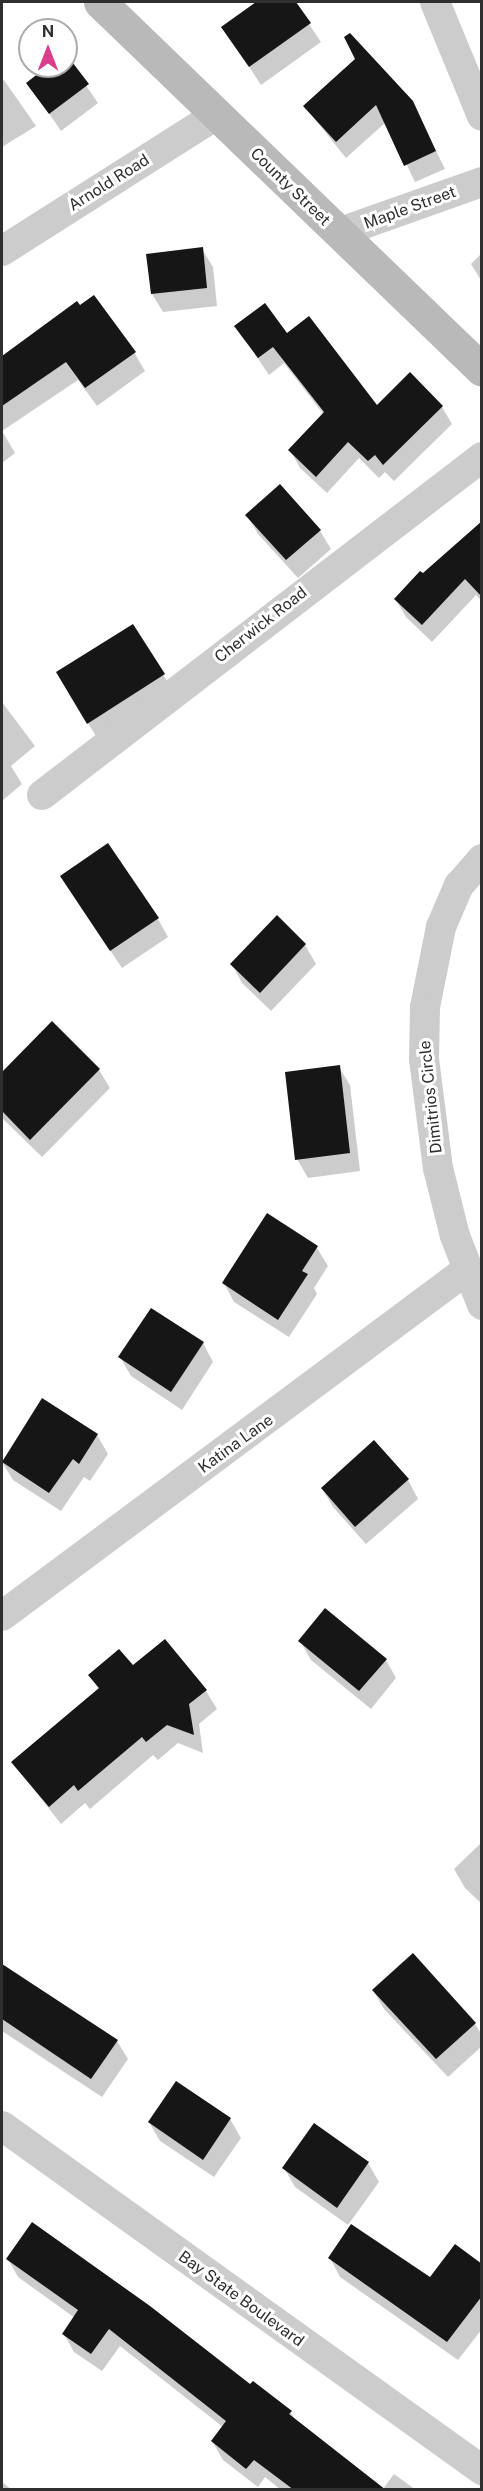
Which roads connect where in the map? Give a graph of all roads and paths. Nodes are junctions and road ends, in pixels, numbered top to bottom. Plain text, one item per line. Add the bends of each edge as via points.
1 (100, 2) edge
2 (435, 2) edge
3 (216, 115) junction
4 (482, 116) edge
5 (482, 182) edge
6 (338, 233) junction
7 (2, 251) edge
8 (482, 370) edge
9 (482, 457) edge
10 (42, 795) dead end
11 (482, 859) edge
12 (468, 1269) junction
13 (482, 1305) edge
14 (2, 1616) edge
15 (2, 2126) edge
16 (482, 2470) edge

1 - 3 main road, County Street
2 - 4 street
3 - 6 main road, County Street
3 - 7 street, Arnold Road
5 - 6 street, Maple Street
6 - 8 main road, County Street
9 - 10 street, Cherwick Road
11 - 12 street, Dimitrios Circle via 459,885 441,927 425,1007 424,1059 438,1168 454,1236
12 - 13 street, Dimitrios Circle
12 - 14 street, Katina Lane
15 - 16 street, Bay State Boulevard

